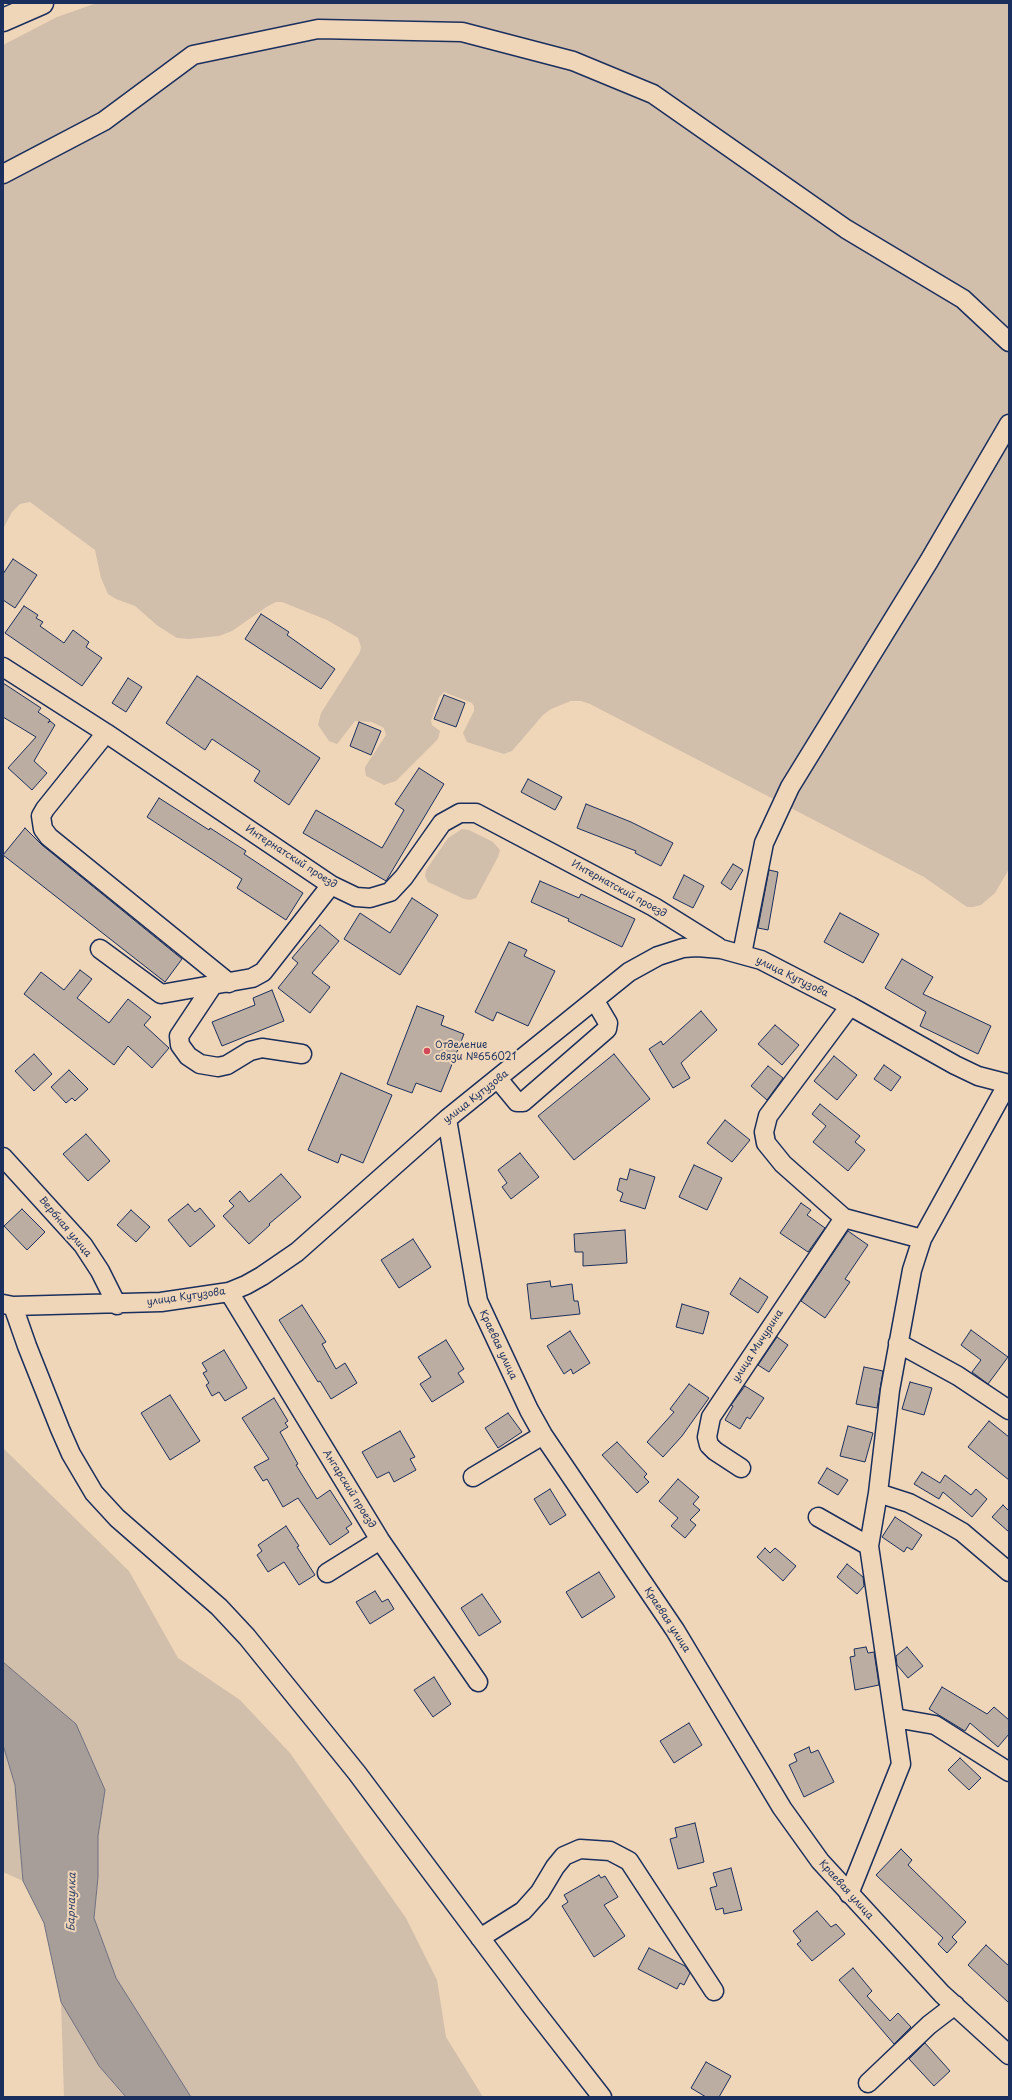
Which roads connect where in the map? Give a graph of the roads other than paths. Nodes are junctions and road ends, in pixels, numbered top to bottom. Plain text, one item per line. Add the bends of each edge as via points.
1 (42, 3) edge
2 (3, 20) edge
3 (3, 174) edge
4 (1009, 342) edge
5 (1009, 424) edge
6 (3, 667) edge
7 (106, 733) junction
8 (331, 885) junction
9 (100, 949) dead end
10 (720, 949) junction
11 (742, 954) junction
12 (221, 984) junction
13 (595, 1001) junction
14 (850, 1006) junction
15 (302, 1054) dead end
16 (498, 1079) junction
17 (1008, 1084) edge
18 (447, 1119) junction
19 (3, 1157) edge
20 (844, 1218) junction
21 (922, 1238) junction
22 (229, 1292) junction
23 (8, 1305) edge
24 (117, 1305) junction
25 (898, 1343) junction
26 (1009, 1410) edge
27 (543, 1435) junction
28 (741, 1468) dead end
29 (473, 1477) dead end
30 (878, 1493) junction
31 (818, 1517) dead end
32 (380, 1540) junction
33 (869, 1546) junction
34 (1009, 1572) edge
35 (327, 1573) dead end
36 (478, 1682) dead end
37 (896, 1718) junction
38 (1009, 1772) edge
39 (849, 1894) junction
40 (480, 1938) junction
41 (714, 1991) dead end
42 (955, 2005) junction
43 (1009, 2055) edge
44 (868, 2083) dead end
45 (602, 2097) edge

1 - 2 highway
3 - 4 street via 104,121 192,55 318,29 462,32 573,61 653,94 846,229 963,299
5 - 11 street via 929,561 790,787 764,843
6 - 7 street, Интернатский проезд
7 - 8 street, Интернатский проезд
7 - 12 street via 44,809 41,816 43,829 49,837
8 - 10 street, Интернатский проезд via 356,897 370,898 390,892 442,823 460,813 476,813 654,906
8 - 12 street via 263,972 252,978
9 - 12 street via 160,994
10 - 11 street, улица Кутузова
10 - 13 street, улица Кутузова via 697,947 658,956 629,972
11 - 14 street, улица Кутузова via 779,968
12 - 15 street via 179,1036 180,1045 188,1056 200,1064 218,1067 262,1048
13 - 16 street, улица Кутузова
13 - 16 street via 608,1022 607,1029 523,1102 517,1102
14 - 17 street, улица Кутузова via 955,1065 978,1076
14 - 20 street via 776,1104 768,1116 764,1132 766,1143 772,1153
16 - 18 street, улица Кутузова
17 - 21 street
18 - 22 street, улица Кутузова via 296,1252 262,1276
18 - 27 street, Краевая улица via 478,1301
19 - 24 street, Вербная улица via 83,1246 100,1271
20 - 21 street
20 - 28 street, улица Мичурина via 711,1418 707,1437 709,1446
21 - 25 street via 912,1270
22 - 24 street, улица Кутузова via 162,1302
22 - 32 street, Ангарский проезд
23 - 24 street, улица Кутузова
23 - 40 street via 71,1454 94,1493 117,1518 219,1606 242,1631 357,1773
25 - 26 street via 958,1376
25 - 30 street
27 - 29 street
27 - 39 street, Краевая улица via 675,1630 782,1808
30 - 33 street
30 - 34 street via 909,1503 962,1532
31 - 33 street
32 - 35 street
32 - 36 street, Ангарский проезд
33 - 37 street
37 - 38 street via 934,1725
37 - 39 street via 901,1764 899,1773
39 - 42 street, Краевая улица
40 - 41 street via 517,1916 533,1901 564,1856 580,1849 610,1851 629,1861
40 - 45 street
42 - 43 street, Краевая улица
42 - 44 street via 928,2025

